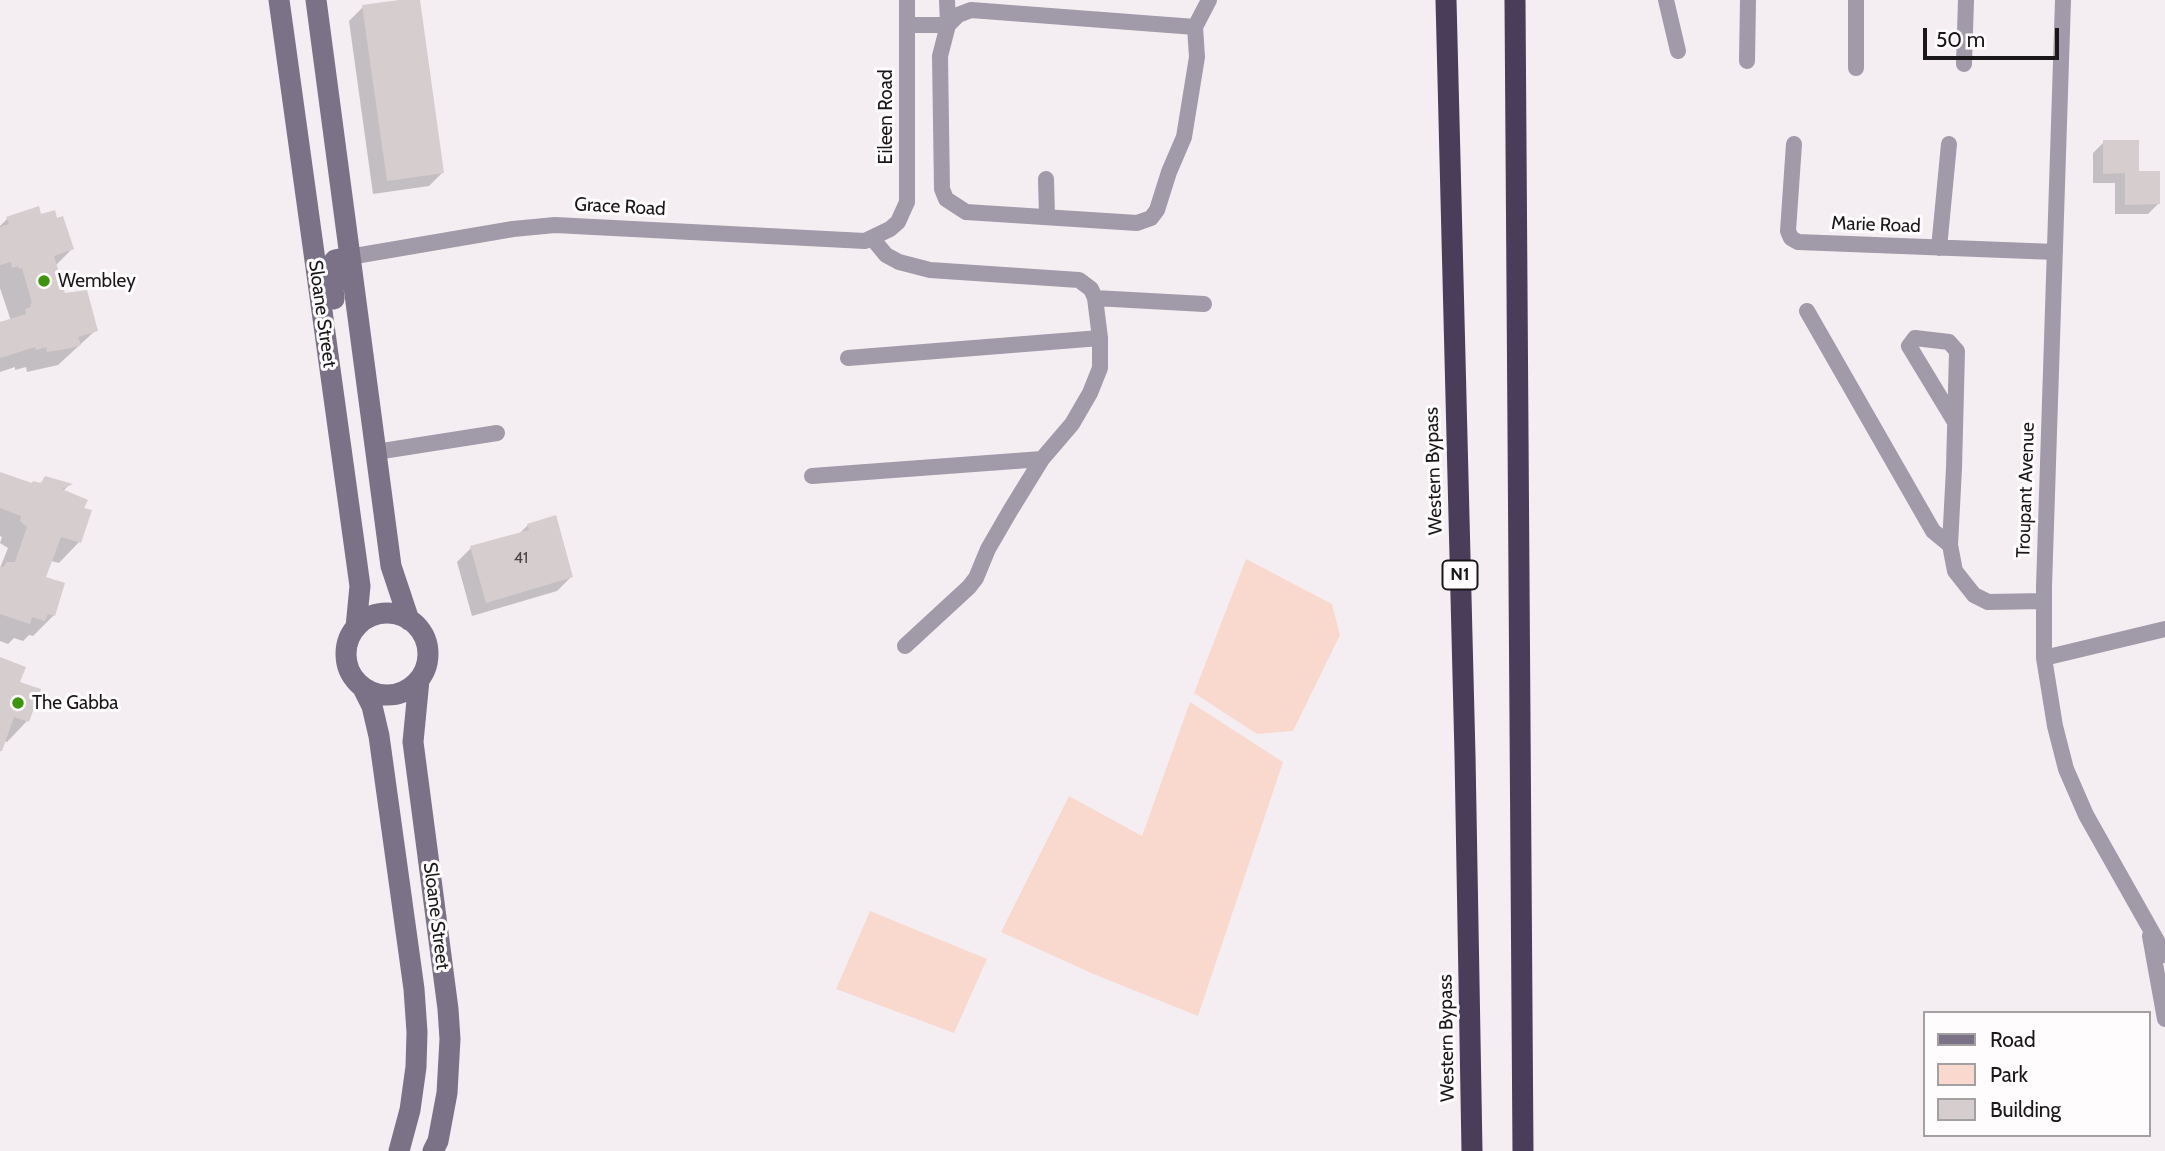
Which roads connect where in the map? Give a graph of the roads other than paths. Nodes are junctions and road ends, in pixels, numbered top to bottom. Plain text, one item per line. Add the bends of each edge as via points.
1 (279, 0) edge
2 (316, 0) edge
3 (907, 0) edge
4 (947, 0) edge
5 (1209, 0) edge
6 (1446, 0) edge
7 (1515, 0) edge
8 (1666, 0) edge
9 (1748, 0) edge
10 (1856, 0) edge
11 (1966, 0) edge
12 (2063, 0) edge
13 (948, 24) junction
14 (907, 25) junction
15 (1195, 27) junction
16 (1678, 51) dead end
17 (1747, 61) dead end
18 (1964, 64) dead end
19 (1856, 68) dead end
20 (1794, 144) dead end
21 (1949, 144) dead end
22 (1046, 179) dead end
23 (1047, 216) junction
24 (890, 229) joint
25 (872, 238) junction
26 (1940, 248) junction
27 (2055, 252) junction
28 (349, 257) junction
29 (1095, 298) junction
30 (1204, 304) dead end
31 (1807, 311) dead end
32 (1100, 338) junction
33 (848, 358) dead end
34 (332, 388) junction
35 (1955, 422) junction
36 (496, 433) dead end
37 (376, 451) junction
38 (1042, 459) junction
39 (811, 476) dead end
40 (348, 502) junction
41 (387, 535) junction
42 (1950, 545) junction
43 (355, 553) junction
44 (2044, 601) junction
45 (409, 620) junction
46 (356, 627) junction
47 (2165, 629) edge
48 (905, 646) dead end
49 (2044, 658) junction
50 (419, 680) junction
51 (363, 688) junction
52 (2149, 926) junction
53 (2165, 954) edge
54 (2165, 1019) edge
55 (435, 1148) edge
56 (399, 1151) edge
57 (1472, 1151) edge
58 (1522, 1151) edge

1 - 34 street, Sloane Street
2 - 28 street, Sloane Street
3 - 14 street, Eileen Road
4 - 13 street
5 - 15 street
6 - 57 highway, Western Bypass / N1
7 - 58 highway
8 - 16 street
9 - 17 street
10 - 19 street
11 - 18 street
12 - 27 street, Troupant Avenue
13 - 14 street
13 - 15 street via 971,10
13 - 23 street via 940,57 942,189 946,199 966,212
14 - 24 street, Eileen Road via 907,202
15 - 23 street via 1197,57 1184,137 1151,218 1137,223
20 - 26 street, Marie Road via 1791,238 1804,243
21 - 26 street
22 - 23 street
24 - 25 street, Grace Road
25 - 28 street, Grace Road via 555,225
25 - 29 street via 899,262 930,270 1073,279 1086,285
26 - 27 street, Marie Road
27 - 44 street, Troupant Avenue
28 - 34 street via 331,265 338,360
28 - 37 street, Sloane Street
29 - 30 street
29 - 32 street
31 - 42 street via 1933,530
32 - 33 street
32 - 38 street via 1096,382 1072,424
34 - 40 street, Sloane Street
35 - 35 street via 1957,351 1949,342 1915,338 1909,346
35 - 42 street
36 - 37 street
37 - 40 street via 361,461
37 - 41 street, Sloane Street
38 - 39 street
38 - 48 street via 970,587
40 - 43 street, Sloane Street
41 - 43 street
41 - 45 street, Sloane Street via 394,579
42 - 44 street via 1955,571 1974,595 1988,602
43 - 46 street, Sloane Street via 360,586
44 - 49 street, Troupant Avenue
45 - 46 street via 387,613
45 - 50 street via 421,632 428,653
46 - 51 street via 349,637 346,659
47 - 49 street
49 - 52 street, Troupant Avenue via 2066,769 2086,815
50 - 51 street via 386,696
50 - 55 street, Sloane Street via 413,741 450,1039 449,1074
51 - 56 street, Sloane Street via 379,736 414,989 416,1067
52 - 53 street, Troupant Avenue
52 - 54 street

